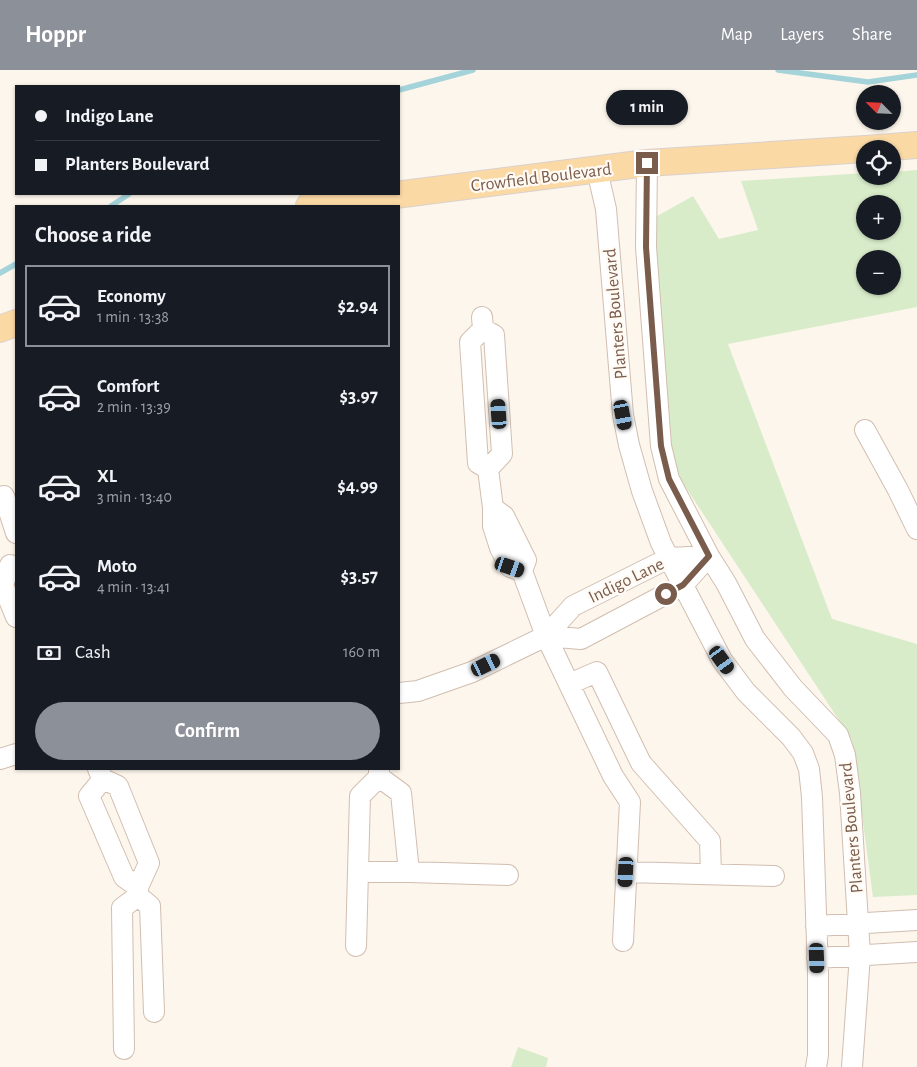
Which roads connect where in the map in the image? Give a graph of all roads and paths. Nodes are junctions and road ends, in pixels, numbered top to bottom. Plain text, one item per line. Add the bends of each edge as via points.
1 (917, 146) edge
2 (901, 147) edge
3 (856, 150) edge
4 (647, 163) junction
5 (597, 170) junction
6 (396, 195) edge
7 (400, 195) edge
8 (316, 205) edge
9 (483, 323) dead end
10 (15, 324) edge
11 (0, 329) edge
12 (865, 430) dead end
13 (4, 496) dead end
14 (917, 529) edge
15 (15, 530) edge
16 (709, 556) junction
17 (669, 558) junction
18 (14, 561) edge
19 (683, 585) junction
20 (15, 615) edge
21 (546, 636) junction
22 (569, 684) junction
23 (400, 693) edge
24 (15, 754) edge
25 (0, 759) edge
26 (641, 764) junction
27 (379, 773) edge
28 (101, 774) edge
29 (630, 802) junction
30 (358, 872) junction
31 (409, 872) junction
32 (626, 872) junction
33 (711, 874) junction
34 (508, 875) dead end
35 (774, 876) dead end
36 (138, 892) junction
37 (917, 920) edge
38 (858, 923) junction
39 (816, 926) junction
40 (623, 941) dead end
41 (356, 946) dead end
42 (917, 952) edge
43 (860, 955) junction
44 (817, 958) junction
45 (154, 1012) dead end
46 (124, 1049) dead end
47 (816, 1067) edge
48 (852, 1067) edge

1 - 2 main road, Crowfield Boulevard
3 - 4 main road, Crowfield Boulevard
4 - 5 main road, Crowfield Boulevard
4 - 16 street, Planters Boulevard via 646,247 661,446 669,479
5 - 7 main road, Crowfield Boulevard
5 - 17 street, Planters Boulevard via 606,209 623,415 642,491
6 - 8 main road, Crowfield Boulevard
9 - 21 street via 494,335 502,454 488,469 493,508 504,516 526,560 522,572
10 - 11 main road
12 - 14 street
13 - 15 street
16 - 17 street, Indigo Lane
16 - 19 street, Indigo Lane
16 - 38 street, Planters Boulevard via 755,639 793,688 838,735 845,755 850,793
17 - 19 street, Planters Boulevard
17 - 21 street, Indigo Lane via 572,606
18 - 20 street via 3,585
19 - 21 street, Indigo Lane via 581,640
19 - 39 street, Planters Boulevard via 722,660 746,692 791,737 803,754 812,797
21 - 22 street
21 - 23 street, Indigo Lane via 472,672 418,691
22 - 26 street via 597,672
22 - 29 street via 613,776
24 - 25 street
26 - 29 street
26 - 33 street via 710,841
27 - 30 street via 360,796
27 - 31 street via 401,793
28 - 36 street via 90,796 124,877
28 - 36 street via 118,786 148,863
29 - 32 street
30 - 31 street
30 - 41 street
31 - 34 street
32 - 33 street
32 - 40 street
33 - 35 street
36 - 45 street via 150,906
36 - 46 street via 122,908
37 - 38 street
38 - 39 street
38 - 43 street, Planters Boulevard
39 - 44 street, Planters Boulevard
42 - 43 street
43 - 44 street
43 - 48 street, Planters Boulevard
44 - 47 street, Planters Boulevard

